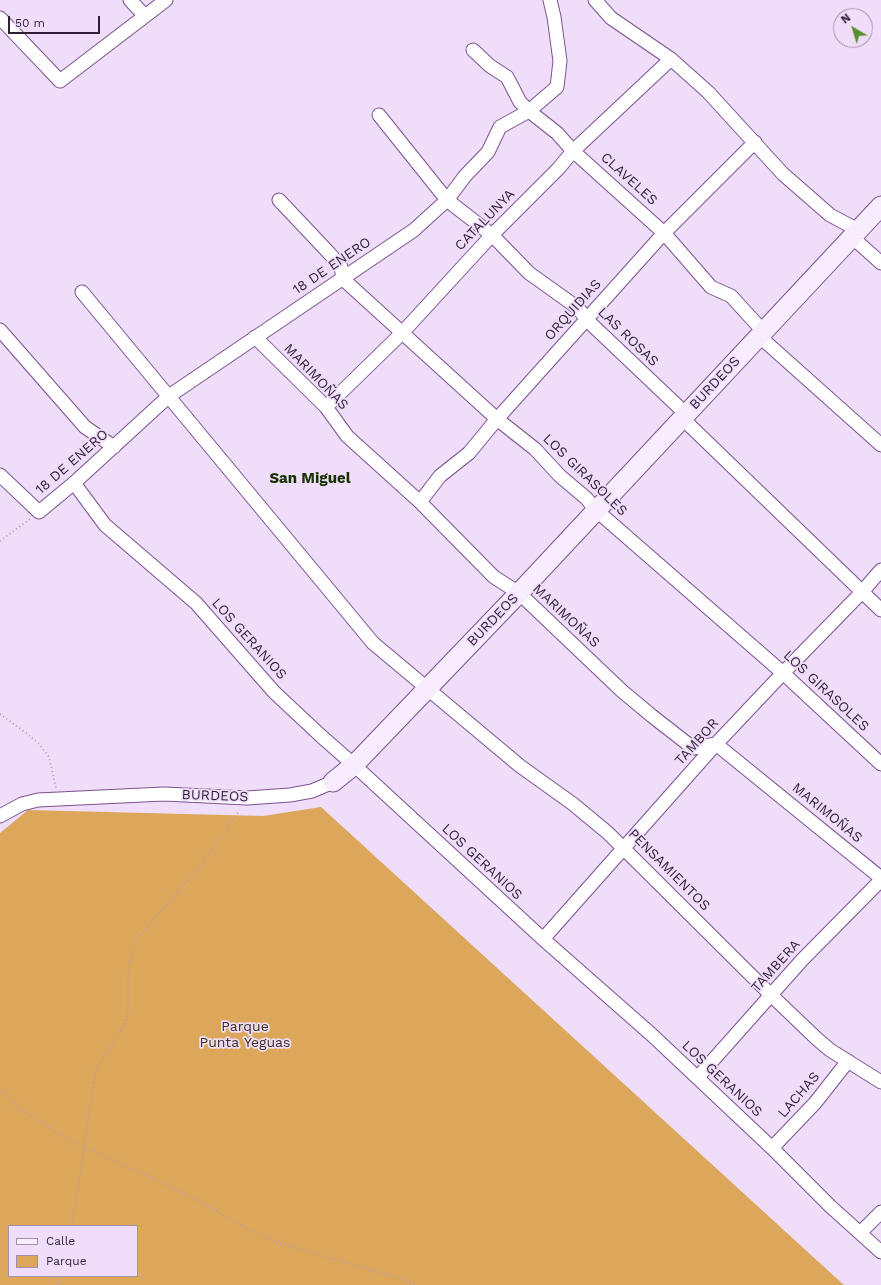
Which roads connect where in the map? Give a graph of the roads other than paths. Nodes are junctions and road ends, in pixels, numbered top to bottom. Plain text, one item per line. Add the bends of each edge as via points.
1 (130, 0) edge
2 (166, 0) edge
3 (550, 0) edge
4 (595, 0) edge
5 (145, 16) junction
6 (0, 18) edge
7 (473, 50) dead end
8 (671, 59) junction
9 (529, 111) junction
10 (379, 115) dead end
11 (755, 142) junction
12 (573, 151) junction
13 (279, 200) dead end
14 (447, 200) junction
15 (881, 206) edge
16 (664, 232) junction
17 (855, 234) junction
18 (492, 235) junction
19 (881, 263) edge
20 (343, 279) junction
21 (82, 292) dead end
22 (587, 320) junction
23 (0, 330) edge
24 (402, 333) junction
25 (761, 334) junction
26 (255, 337) junction
27 (169, 396) junction
28 (326, 407) junction
29 (684, 416) junction
30 (497, 419) junction
31 (881, 445) edge
32 (114, 447) junction
33 (0, 475) edge
34 (74, 483) junction
35 (420, 502) junction
36 (596, 510) junction
37 (881, 570) edge
38 (862, 592) junction
39 (519, 593) junction
40 (881, 610) edge
41 (783, 673) junction
42 (428, 687) junction
43 (716, 744) junction
44 (881, 764) edge
45 (354, 765) junction
46 (333, 782) joint
47 (0, 816) edge
48 (624, 848) junction
49 (881, 879) edge
50 (543, 940) junction
51 (771, 995) junction
52 (848, 1061) junction
53 (698, 1077) junction
54 (881, 1082) edge
55 (772, 1148) junction
56 (881, 1212) edge
57 (860, 1233) junction
58 (881, 1252) edge

1 - 5 street
2 - 5 street
3 - 9 street, 18 DE ENERO via 560,61 557,87
4 - 8 street via 611,18
5 - 6 street via 60,81
7 - 9 street, CLAVELES via 507,77 520,102
8 - 11 street via 708,92
8 - 12 street, CATALUNYA
9 - 12 street, CLAVELES via 557,133
9 - 14 street, 18 DE ENERO via 500,127 488,152
10 - 14 street, LAS ROSAS
11 - 16 street, ORQUIDIAS
11 - 17 street via 783,174
12 - 16 street, CLAVELES
12 - 18 street, CATALUNYA via 558,170
13 - 20 street, LOS GIRASOLES via 330,254 340,267
14 - 18 street, LAS ROSAS
14 - 20 street, 18 DE ENERO via 414,230
15 - 17 street, BURDEOS
16 - 22 street, ORQUIDIAS
16 - 25 street, CLAVELES via 711,287 732,296
17 - 19 street
17 - 25 street, BURDEOS
18 - 22 street, LAS ROSAS via 529,274 578,308
18 - 24 street, CATALUNYA
20 - 24 street, LOS GIRASOLES
20 - 26 street, 18 DE ENERO
21 - 27 street, PENSAMIENTOS
22 - 29 street, LAS ROSAS
22 - 30 street, ORQUIDIAS
23 - 32 street via 86,426
24 - 28 street, CATALUNYA
24 - 30 street, LOS GIRASOLES
25 - 29 street, BURDEOS
25 - 31 street, CLAVELES
26 - 27 street, 18 DE ENERO
26 - 28 street, MARIMOÑAS
27 - 32 street, 18 DE ENERO
27 - 42 street, PENSAMIENTOS via 373,643
28 - 35 street, MARIMOÑAS via 347,436
29 - 36 street, BURDEOS
29 - 38 street, LAS ROSAS
30 - 35 street, ORQUIDIAS via 469,453 440,476
30 - 36 street, LOS GIRASOLES via 535,449
32 - 34 street, 18 DE ENERO
33 - 34 street, 18 DE ENERO via 39,512
34 - 45 street, LOS GERANIOS via 105,525 196,603 274,692
35 - 39 street, MARIMOÑAS via 494,577
36 - 39 street, BURDEOS
36 - 41 street, LOS GIRASOLES
37 - 38 street, TAMBOR
38 - 40 street, LAS ROSAS
38 - 41 street, TAMBOR
39 - 42 street, BURDEOS
39 - 43 street, MARIMOÑAS via 622,691 670,732 693,748
41 - 43 street, TAMBOR
41 - 44 street, LOS GIRASOLES
42 - 45 street, BURDEOS
42 - 48 street, PENSAMIENTOS via 520,766 578,808
43 - 48 street, TAMBOR
43 - 49 street, MARIMOÑAS
45 - 46 street, BURDEOS
45 - 50 street, LOS GERANIOS
46 - 47 street, BURDEOS via 312,791 247,798 164,794 38,800 22,804
48 - 50 street, TAMBOR
48 - 51 street, PENSAMIENTOS
49 - 51 street, TAMBERA
50 - 53 street, LOS GERANIOS
51 - 52 street, PENSAMIENTOS via 817,1039
51 - 53 street, TAMBERA
52 - 54 street, PENSAMIENTOS
52 - 55 street, LACHAS via 815,1104
53 - 55 street, LOS GERANIOS
55 - 57 street, LOS GERANIOS
56 - 57 street
57 - 58 street, LOS GERANIOS

